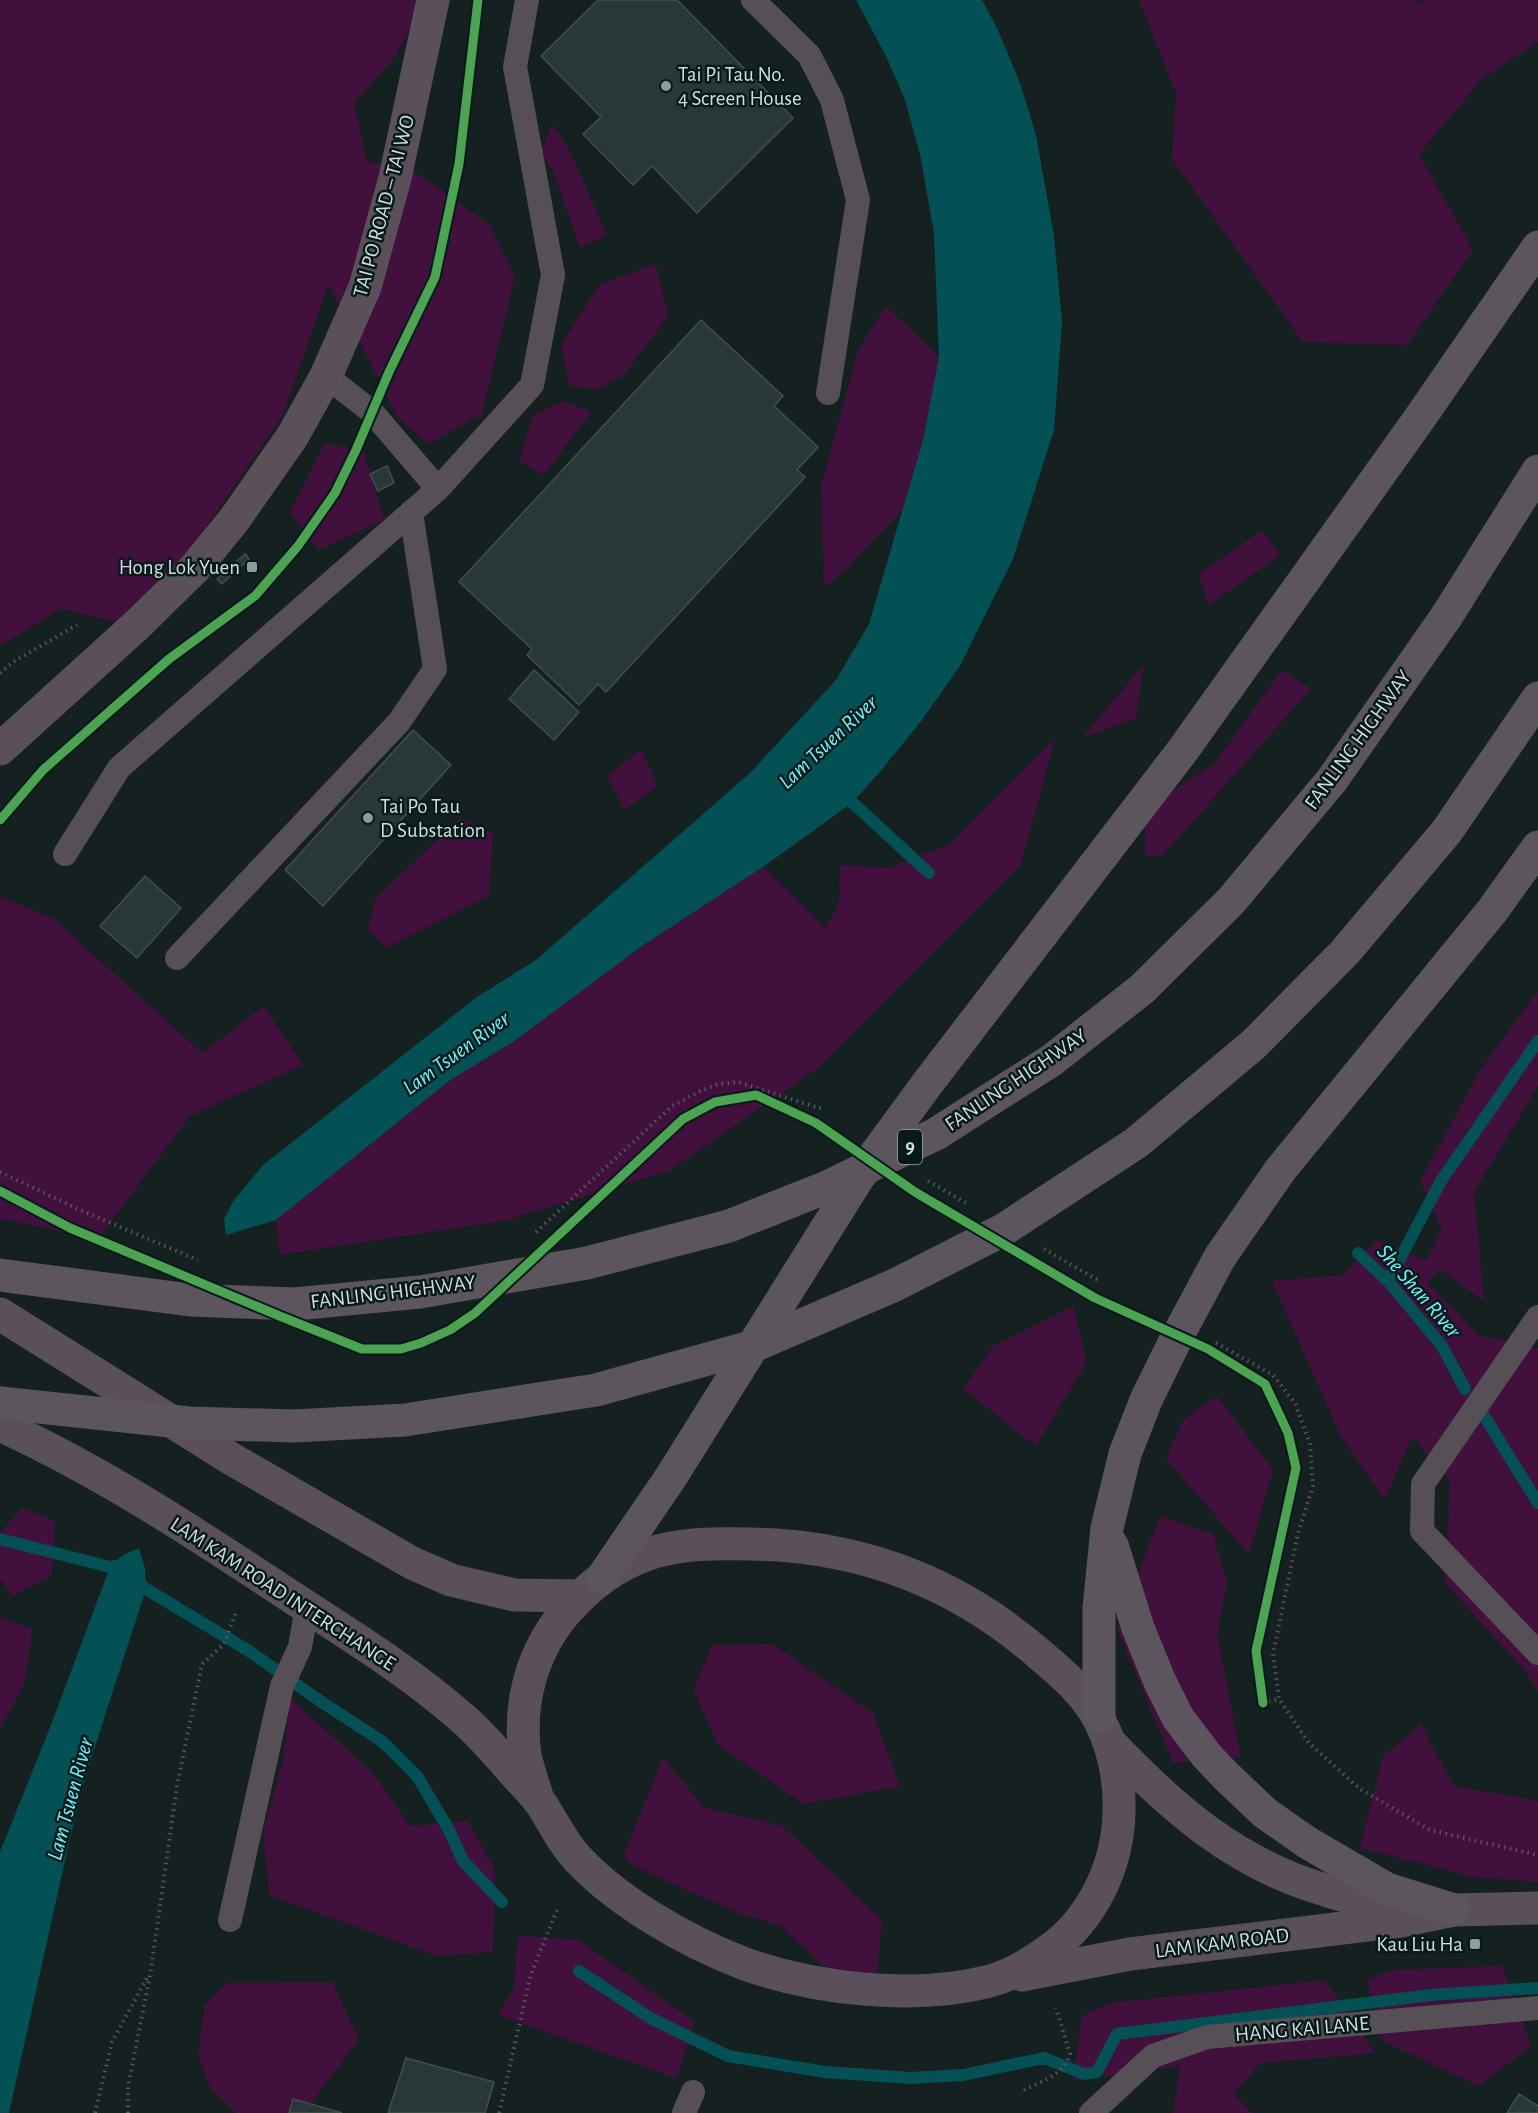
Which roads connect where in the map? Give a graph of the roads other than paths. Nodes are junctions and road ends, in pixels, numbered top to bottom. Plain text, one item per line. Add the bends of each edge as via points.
1 (433, 0) edge
2 (527, 0) edge
3 (753, 0) edge
4 (1538, 247) edge
5 (326, 376) junction
6 (828, 393) dead end
7 (1538, 471) edge
8 (438, 489) junction
9 (411, 512) junction
10 (1538, 698) edge
11 (0, 749) edge
12 (1538, 847) edge
13 (65, 854) dead end
14 (177, 958) dead end
15 (0, 1275) edge
16 (0, 1314) edge
17 (1538, 1317) edge
18 (0, 1403) edge
19 (0, 1425) edge
20 (1107, 1528) junction
21 (591, 1587) junction
22 (308, 1607) junction
23 (1538, 1653) edge
24 (1104, 1730) junction
25 (538, 1800) junction
26 (1538, 1908) edge
27 (1454, 1910) junction
28 (230, 1920) dead end
29 (990, 1981) junction
30 (1538, 2008) edge
31 (1091, 2113) edge

1 - 5 main road, TAI PO ROAD – TAI WO via 395,178 365,287
2 - 8 lane via 515,67 553,275 532,385
3 - 6 lane via 809,55 832,100 858,200
4 - 21 highway via 1183,750 858,1178 671,1477
5 - 8 lane via 372,412
5 - 11 main road, TAI PO ROAD – TAI WO via 292,437 194,569
7 - 15 highway, FANLING HIGHWAY / 9 via 1446,616 1332,780 1232,901 1143,989 1052,1060 936,1134 826,1187 729,1226 587,1263 420,1292 295,1304 190,1300
8 - 9 lane
9 - 13 lane via 119,768
9 - 14 lane via 435,669 399,722
10 - 18 highway via 1447,831 1345,951 1254,1044 1137,1143 1003,1230 895,1285 740,1350 596,1390 405,1420 294,1426 189,1423
12 - 20 highway via 1492,912 1281,1169 1220,1257 1146,1400 1125,1454
16 - 21 main road via 230,1458 412,1563 451,1580 514,1595
17 - 23 lane via 1423,1484 1422,1532
19 - 22 main road, LAM KAM ROAD INTERCHANGE via 88,1470
20 - 24 highway via 1099,1608
20 - 27 highway via 1127,1597 1160,1682 1178,1718 1207,1756 1265,1813 1308,1843 1387,1889
21 - 24 main road, LAM KAM ROAD INTERCHANGE via 624,1564 683,1546 772,1544 825,1549 878,1562 930,1582 978,1608 1024,1641 1075,1686
21 - 25 main road, LAM KAM ROAD INTERCHANGE via 554,1626 527,1686 523,1719 525,1759
22 - 25 main road, LAM KAM ROAD INTERCHANGE via 463,1718
22 - 28 lane via 300,1647 286,1677
24 - 27 main road, LAM KAM ROAD via 1169,1801 1246,1858 1293,1880 1352,1897
24 - 29 main road, LAM KAM ROAD INTERCHANGE via 1117,1774 1119,1824 1115,1848 1098,1893 1069,1935 1037,1958
25 - 29 main road, LAM KAM ROAD INTERCHANGE via 569,1849 616,1892 699,1944 742,1963 829,1986 869,1989 954,1988
26 - 27 main road, LAM KAM ROAD
27 - 29 main road, LAM KAM ROAD via 1400,1921 1130,1954
30 - 31 lane, HANG KAI LANE via 1207,2037 1153,2055

